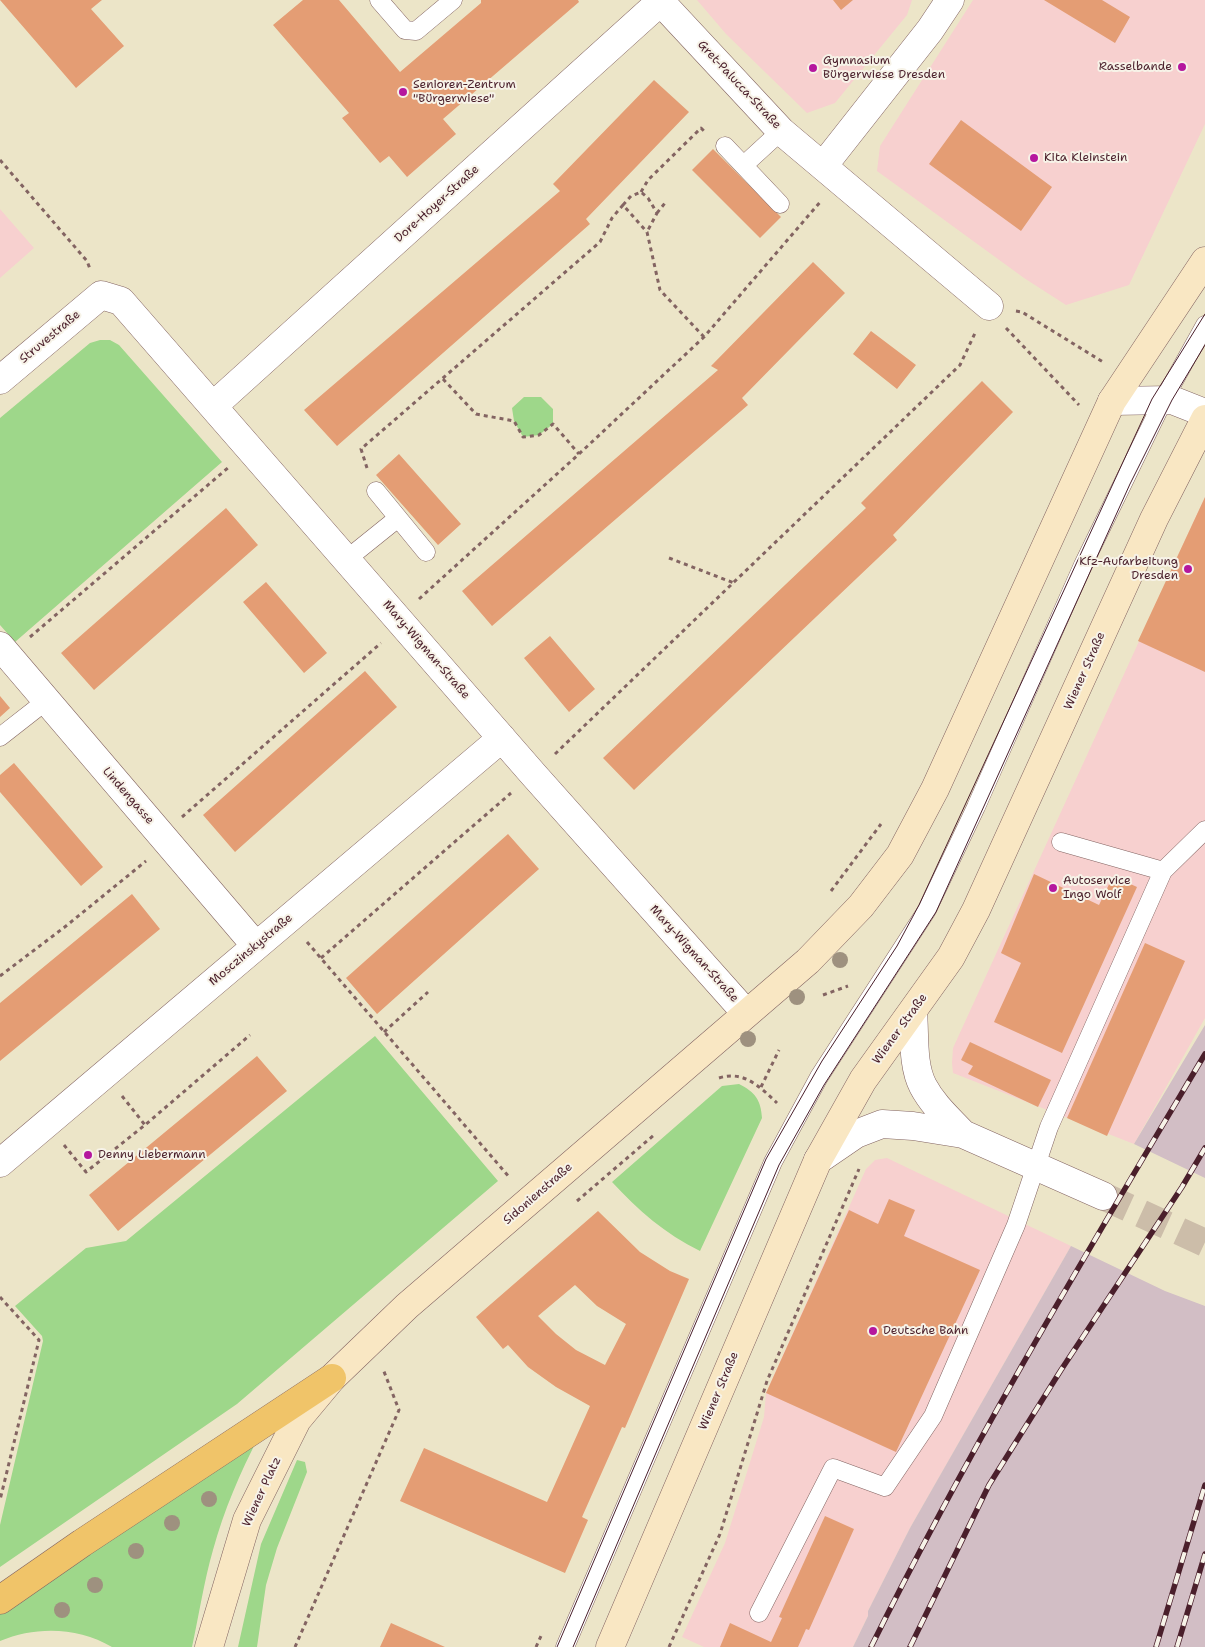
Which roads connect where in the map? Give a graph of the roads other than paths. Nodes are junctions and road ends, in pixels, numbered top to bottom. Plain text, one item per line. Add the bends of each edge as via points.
1 (379, 0) edge
2 (453, 0) edge
3 (950, 0) edge
4 (659, 1) edge
5 (782, 131) junction
6 (725, 146) road end
7 (744, 166) junction
8 (831, 174) junction
9 (780, 204) dead end
10 (1205, 261) edge
11 (101, 294) joint
12 (989, 306) road end
13 (1205, 325) edge
14 (0, 380) edge
15 (1163, 399) junction
16 (1112, 401) junction
17 (213, 406) junction
18 (1205, 413) edge
19 (1205, 420) edge
20 (376, 491) road end
21 (398, 518) junction
22 (426, 552) dead end
23 (346, 559) junction
24 (4, 651) edge
25 (46, 701) junction
26 (0, 737) edge
27 (502, 738) junction
28 (1205, 830) edge
29 (1061, 842) dead end
30 (1163, 871) junction
31 (256, 946) junction
32 (913, 1012) junction
33 (746, 1013) junction
34 (964, 1134) junction
35 (818, 1160) junction
36 (0, 1163) edge
37 (1036, 1166) junction
38 (1103, 1196) tunnel mouth
39 (332, 1378) junction
40 (0, 1600) edge
41 (759, 1613) dead end
42 (209, 1647) edge
43 (565, 1647) edge
44 (610, 1647) edge

1 - 2 lane via 405,30 416,31
3 - 8 street
4 - 5 street, Gret-Palucca-Straße
4 - 17 street, Dore-Hoyer-Straße
5 - 7 lane
5 - 8 street, Gret-Palucca-Straße
6 - 7 lane
7 - 9 lane
8 - 12 street, Gret-Palucca-Straße
10 - 16 main road
11 - 14 street, Struvestraße
11 - 17 street, Mary-Wigman-Straße via 121,301
13 - 15 lane
15 - 16 street
15 - 18 street
15 - 43 lane via 1083,565 927,910 819,1077 773,1162
16 - 33 main road via 935,789 900,855 861,906 818,951
17 - 23 street, Mary-Wigman-Straße
19 - 32 main road, Wiener Straße via 1154,519 976,910 951,957
20 - 21 lane
21 - 22 lane
21 - 23 lane
23 - 27 street, Mary-Wigman-Straße
24 - 25 street, Lindengasse
25 - 26 lane
25 - 31 street, Lindengasse
27 - 31 street, Mosczinskystraße
27 - 33 street, Mary-Wigman-Straße
28 - 30 lane
29 - 30 lane
30 - 37 lane via 1049,1127
31 - 36 street, Mosczinskystraße
32 - 34 street via 917,1066 922,1085 936,1106
32 - 35 main road, Wiener Straße via 863,1080
33 - 39 main road, Sidonienstraße via 407,1306
34 - 35 street via 882,1124 856,1134
34 - 37 street
35 - 44 main road, Wiener Straße
37 - 38 street
37 - 41 lane via 1016,1224 933,1416 885,1487 833,1468
39 - 40 main road
39 - 42 main road, Wiener Platz via 297,1420 247,1520

